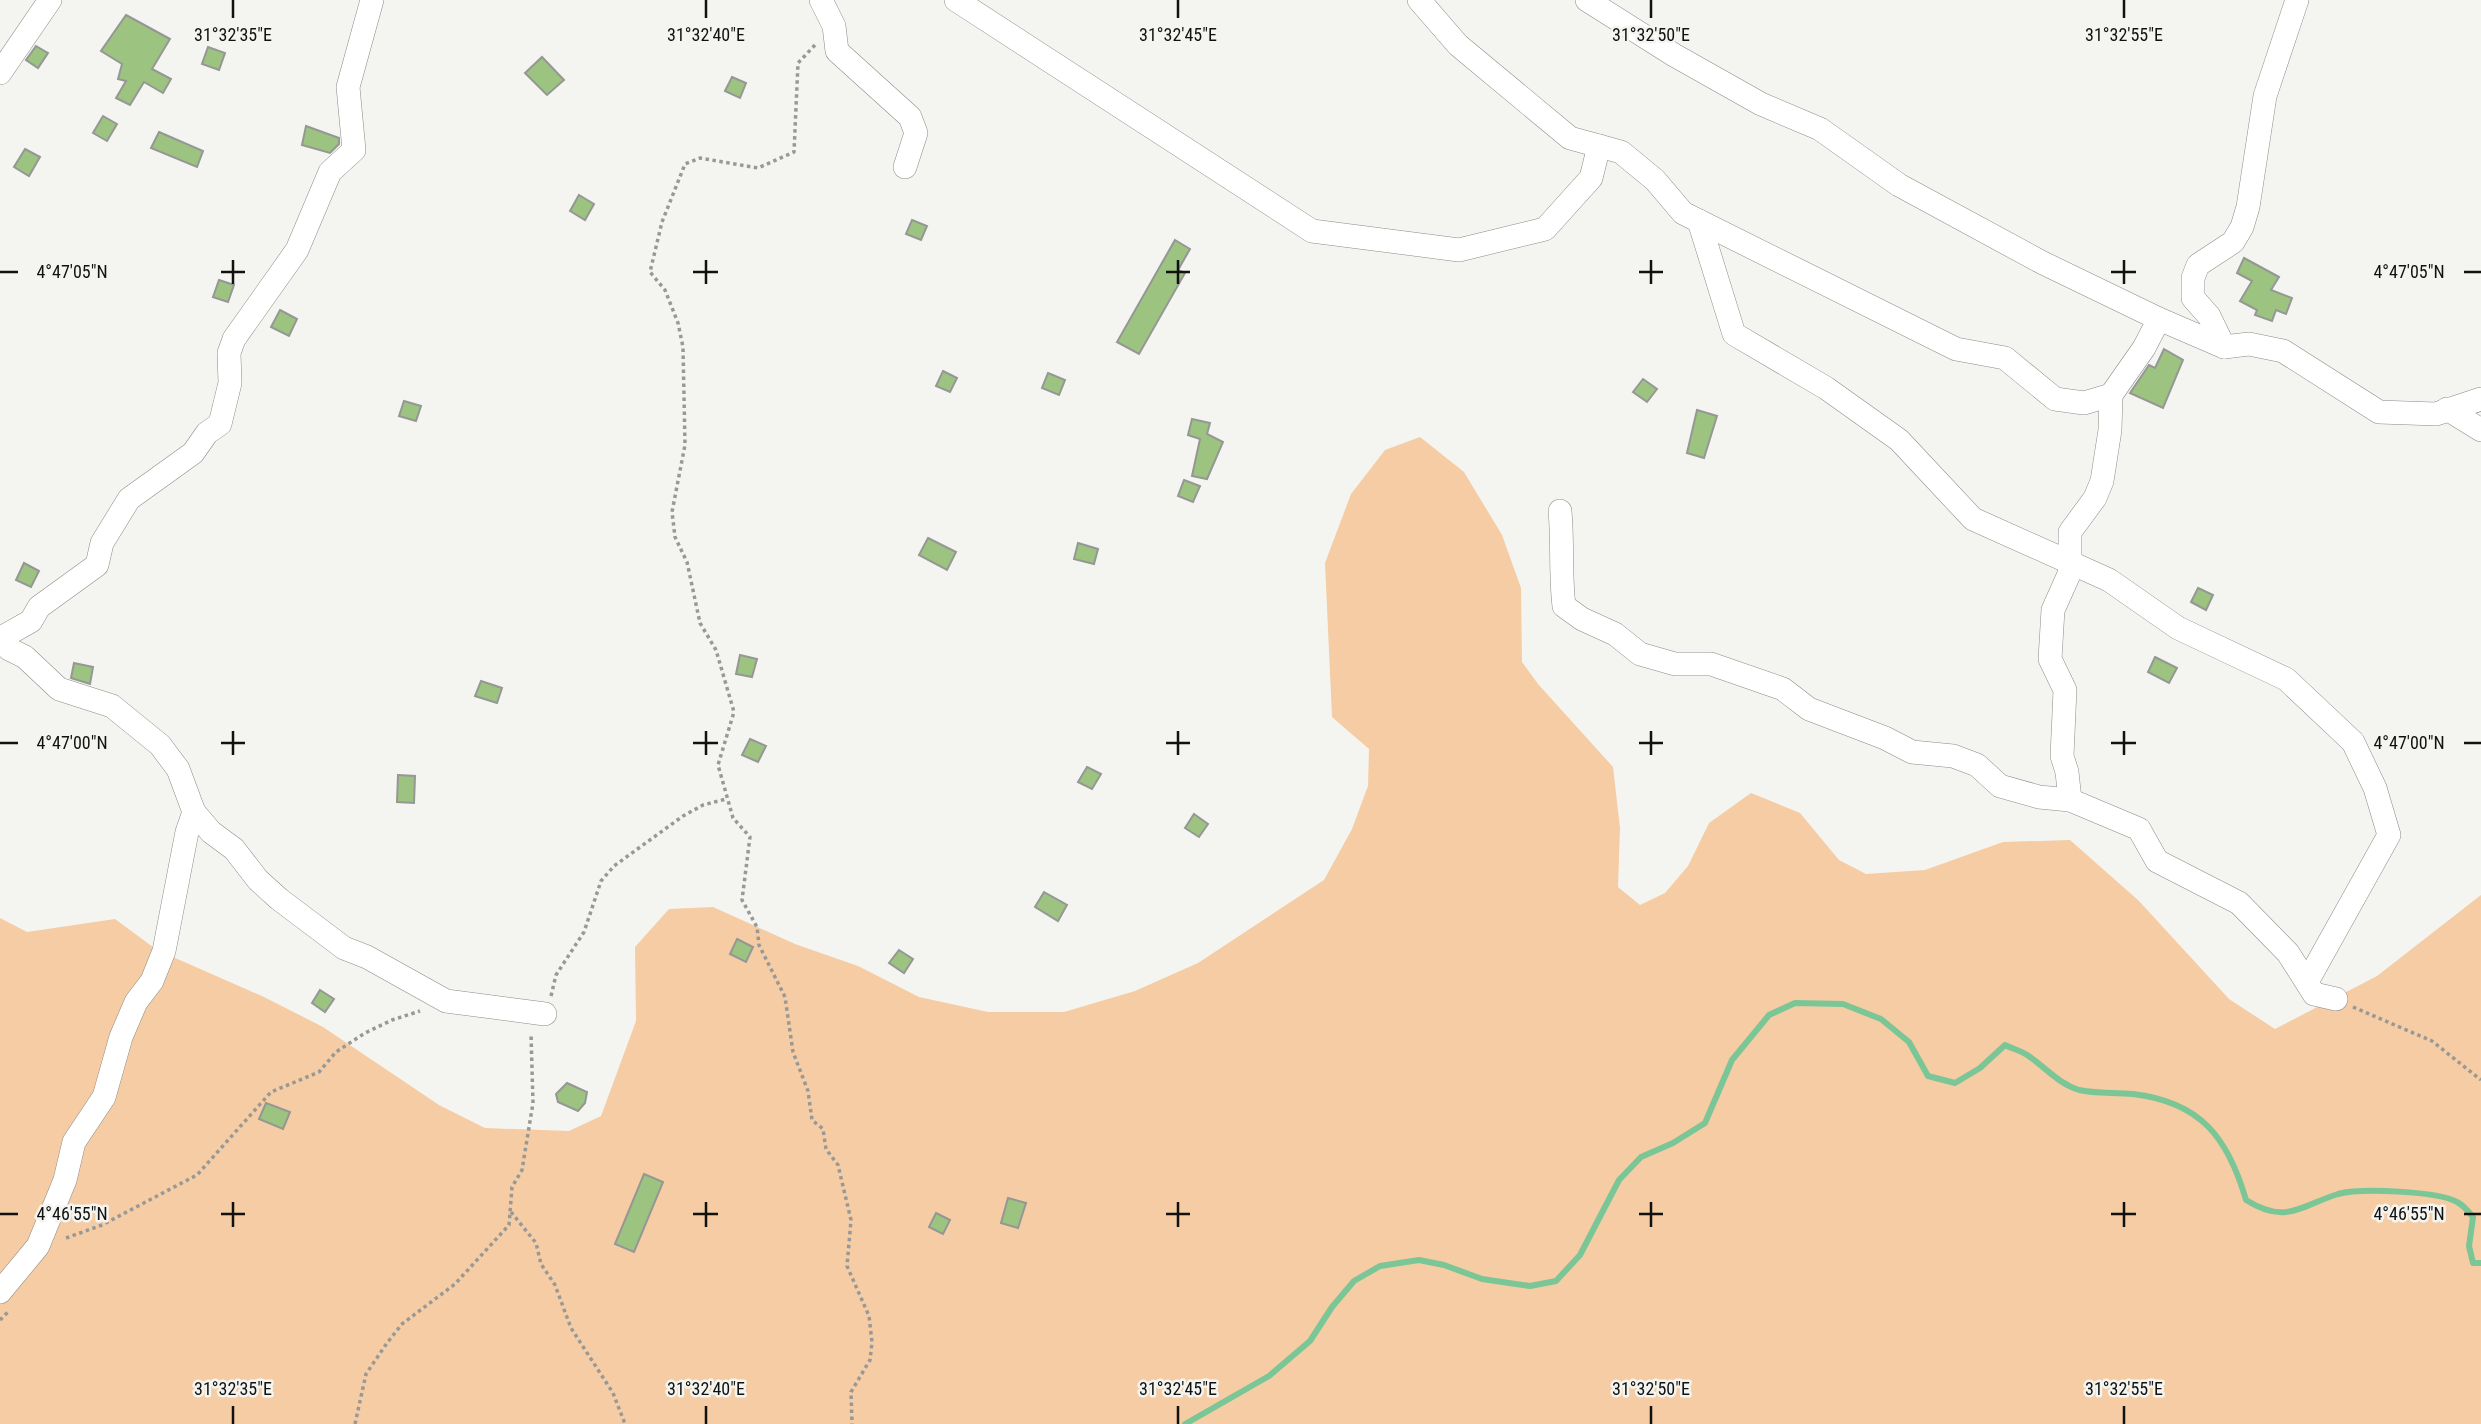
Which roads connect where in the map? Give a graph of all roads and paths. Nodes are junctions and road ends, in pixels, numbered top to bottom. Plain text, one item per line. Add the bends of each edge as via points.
1 (50, 0) edge
2 (372, 0) edge
3 (821, 0) edge
4 (956, 0) edge
5 (1419, 0) edge
6 (1587, 0) edge
7 (2297, 0) edge
8 (834, 26) junction
9 (0, 73) edge
10 (1600, 146) junction
11 (905, 167) dead end
12 (1699, 221) junction
13 (2159, 318) junction
14 (2224, 347) junction
15 (2111, 395) junction
16 (2481, 399) edge
17 (2447, 410) junction
18 (2481, 430) edge
19 (1560, 511) dead end
20 (2070, 564) junction
21 (0, 638) edge
22 (726, 799) junction
23 (2070, 800) junction
24 (194, 812) junction
25 (2307, 982) junction
26 (2336, 999) joint
27 (446, 1001) junction
28 (545, 1014) junction
29 (2481, 1080) edge
30 (510, 1212) junction
31 (61, 1241) dead end
32 (0, 1293) edge
33 (355, 1424) edge
34 (625, 1424) edge
35 (852, 1424) edge

1 - 9 street
2 - 21 street via 348,87 354,150 330,172 297,250 234,339 220,424 193,453 128,499 102,543 97,565 39,607 31,621
3 - 8 street
4 - 10 street via 1312,231 1459,250 1545,229 1591,178
5 - 10 street via 1458,45 1570,138
6 - 13 street via 1761,104 1820,129 1911,191 2043,263
7 - 14 street via 2265,96 2242,227 2234,242 2198,265 2193,278 2193,298 2209,316
8 - 11 street via 837,51 910,117 916,133
8 - 22 path via 798,63 793,152 758,168 700,158 685,164 650,272 664,290 683,347 685,445 672,512 700,623 716,650 734,712 718,765
10 - 12 street via 1621,152 1655,180 1683,213
12 - 15 street via 1956,349 2005,358 2056,399 2084,403
12 - 20 street via 1734,334 1826,388 1899,440 1973,519
13 - 14 street
13 - 15 street
14 - 17 street via 2249,344 2284,351 2379,412 2436,414
15 - 20 street via 2102,481 2070,532
16 - 17 street
17 - 18 street
19 - 23 street via 1564,606 1615,634 1640,654 1675,664 1711,664 1783,689 1809,709 1912,752 1953,756 1977,765 2000,786
20 - 23 street via 2053,610 2050,659 2065,690 2062,756
20 - 25 street via 2109,580 2178,628 2286,679 2353,741 2375,788 2389,835
21 - 24 street via 60,689 112,706 160,745 178,769
22 - 28 path via 683,816 614,866 601,881 583,932 556,975
22 - 35 path via 733,818 750,836 742,900 785,997 793,1052 808,1091 811,1120 823,1129 826,1149 838,1165 851,1220 847,1266 869,1316 872,1342 870,1360 851,1392
23 - 25 street via 2138,830 2157,861 2239,903 2288,953
24 - 27 street via 234,849 258,880 344,948
24 - 32 street via 164,951 152,981 136,1002 121,1037 104,1097 74,1142 65,1180 38,1246
25 - 26 street via 2314,994
26 - 29 path via 2431,1041
27 - 28 street
27 - 31 path via 348,1042 319,1072 271,1092 197,1175 102,1225
28 - 30 path via 531,1024 533,1102
30 - 33 path via 509,1225 486,1251 454,1284 402,1324 387,1343 366,1374
30 - 34 path via 536,1243 571,1328 613,1393

